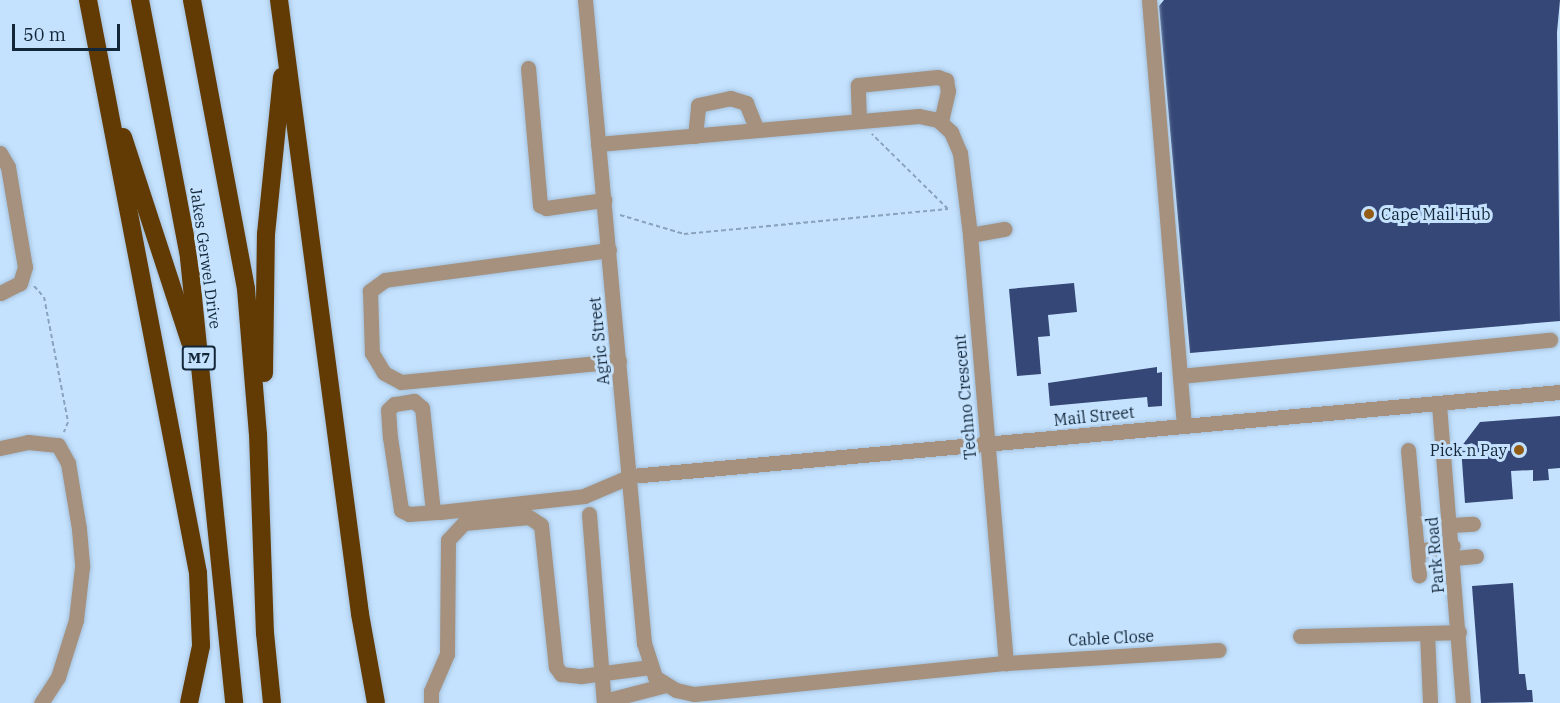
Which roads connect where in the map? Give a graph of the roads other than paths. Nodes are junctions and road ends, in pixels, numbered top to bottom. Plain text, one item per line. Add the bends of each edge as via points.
1 (88, 0) edge
2 (140, 0) edge
3 (192, 0) edge
4 (279, 0) edge
5 (585, 0) edge
6 (1149, 0) edge
7 (285, 51) junction
8 (100, 64) junction
9 (528, 68) dead end
10 (859, 121) junction
11 (940, 122) junction
12 (757, 130) junction
13 (695, 136) junction
14 (598, 144) junction
15 (0, 153) edge
16 (604, 206) junction
17 (1004, 229) dead end
18 (970, 234) junction
19 (609, 250) junction
20 (0, 293) edge
21 (1550, 340) dead end
22 (620, 361) junction
23 (200, 374) junction
24 (1180, 376) junction
25 (1560, 392) edge
26 (1439, 405) junction
27 (1184, 425) junction
28 (258, 434) junction
29 (987, 444) junction
30 (0, 448) edge
31 (1408, 450) dead end
32 (631, 476) junction
33 (434, 512) junction
34 (589, 514) dead end
35 (1473, 524) dead end
36 (1451, 525) junction
37 (1417, 551) junction
38 (1453, 552) junction
39 (1476, 556) dead end
40 (1419, 576) dead end
41 (1459, 632) junction
42 (1427, 633) junction
43 (1299, 636) dead end
44 (1219, 650) dead end
45 (1006, 663) junction
46 (604, 672) junction
47 (657, 676) junction
48 (604, 702) edge
49 (41, 703) edge
50 (189, 703) edge
51 (234, 703) edge
52 (272, 703) edge
53 (376, 703) edge
54 (431, 703) edge
55 (1430, 703) edge
56 (1463, 703) edge

1 - 8 highway
2 - 23 highway, Jakes Gerwel Drive / M7 via 189,258
3 - 28 highway, Jakes Gerwel Drive via 239,238
4 - 7 highway
5 - 14 street, Agric Street
6 - 24 street
7 - 28 highway via 266,234 264,392
7 - 53 highway via 301,147 357,591
8 - 23 highway
8 - 50 highway via 198,573 202,638
9 - 16 street via 540,205
10 - 11 street via 919,116
10 - 11 street via 858,85 938,77 947,82 948,99
10 - 12 street
11 - 18 street, Techno Crescent via 956,139 960,153
12 - 13 street
12 - 13 street via 746,102 730,98 698,105
13 - 14 street
14 - 16 street, Agric Street
15 - 20 street via 8,167 24,275 14,289
16 - 19 street, Agric Street
17 - 18 street
18 - 29 street, Techno Crescent
19 - 22 street, Agric Street
19 - 22 street via 385,280 370,291 372,353 384,373 401,382
21 - 24 street
22 - 32 street, Agric Street
23 - 51 highway, Jakes Gerwel Drive / M7
24 - 27 street
25 - 26 street, Mail Street
26 - 27 street, Mail Street
26 - 36 street, Park Road
27 - 29 street, Mail Street
28 - 52 highway, Jakes Gerwel Drive via 265,633
29 - 32 street, Mail Street
29 - 45 street, Techno Crescent
30 - 49 street via 40,442 58,445 68,463 80,529 81,589 69,646 58,677
31 - 37 street
32 - 33 street, Mail Street via 584,496
32 - 47 street, Agric Street via 644,643
33 - 33 street, Mail Street via 409,514 401,510 388,410 394,404 414,401 422,408
34 - 46 street
35 - 36 street
36 - 38 street, Park Road
37 - 38 street
37 - 40 street
38 - 39 street
38 - 41 street, Park Road
41 - 42 street
41 - 56 street, Park Road
42 - 43 street
42 - 55 street
44 - 45 street, Cable Close
45 - 47 street via 694,694
46 - 47 street
46 - 48 street
46 - 54 street via 568,677 556,667 541,525 529,517 464,523 448,540 447,654 431,691
47 - 48 street

